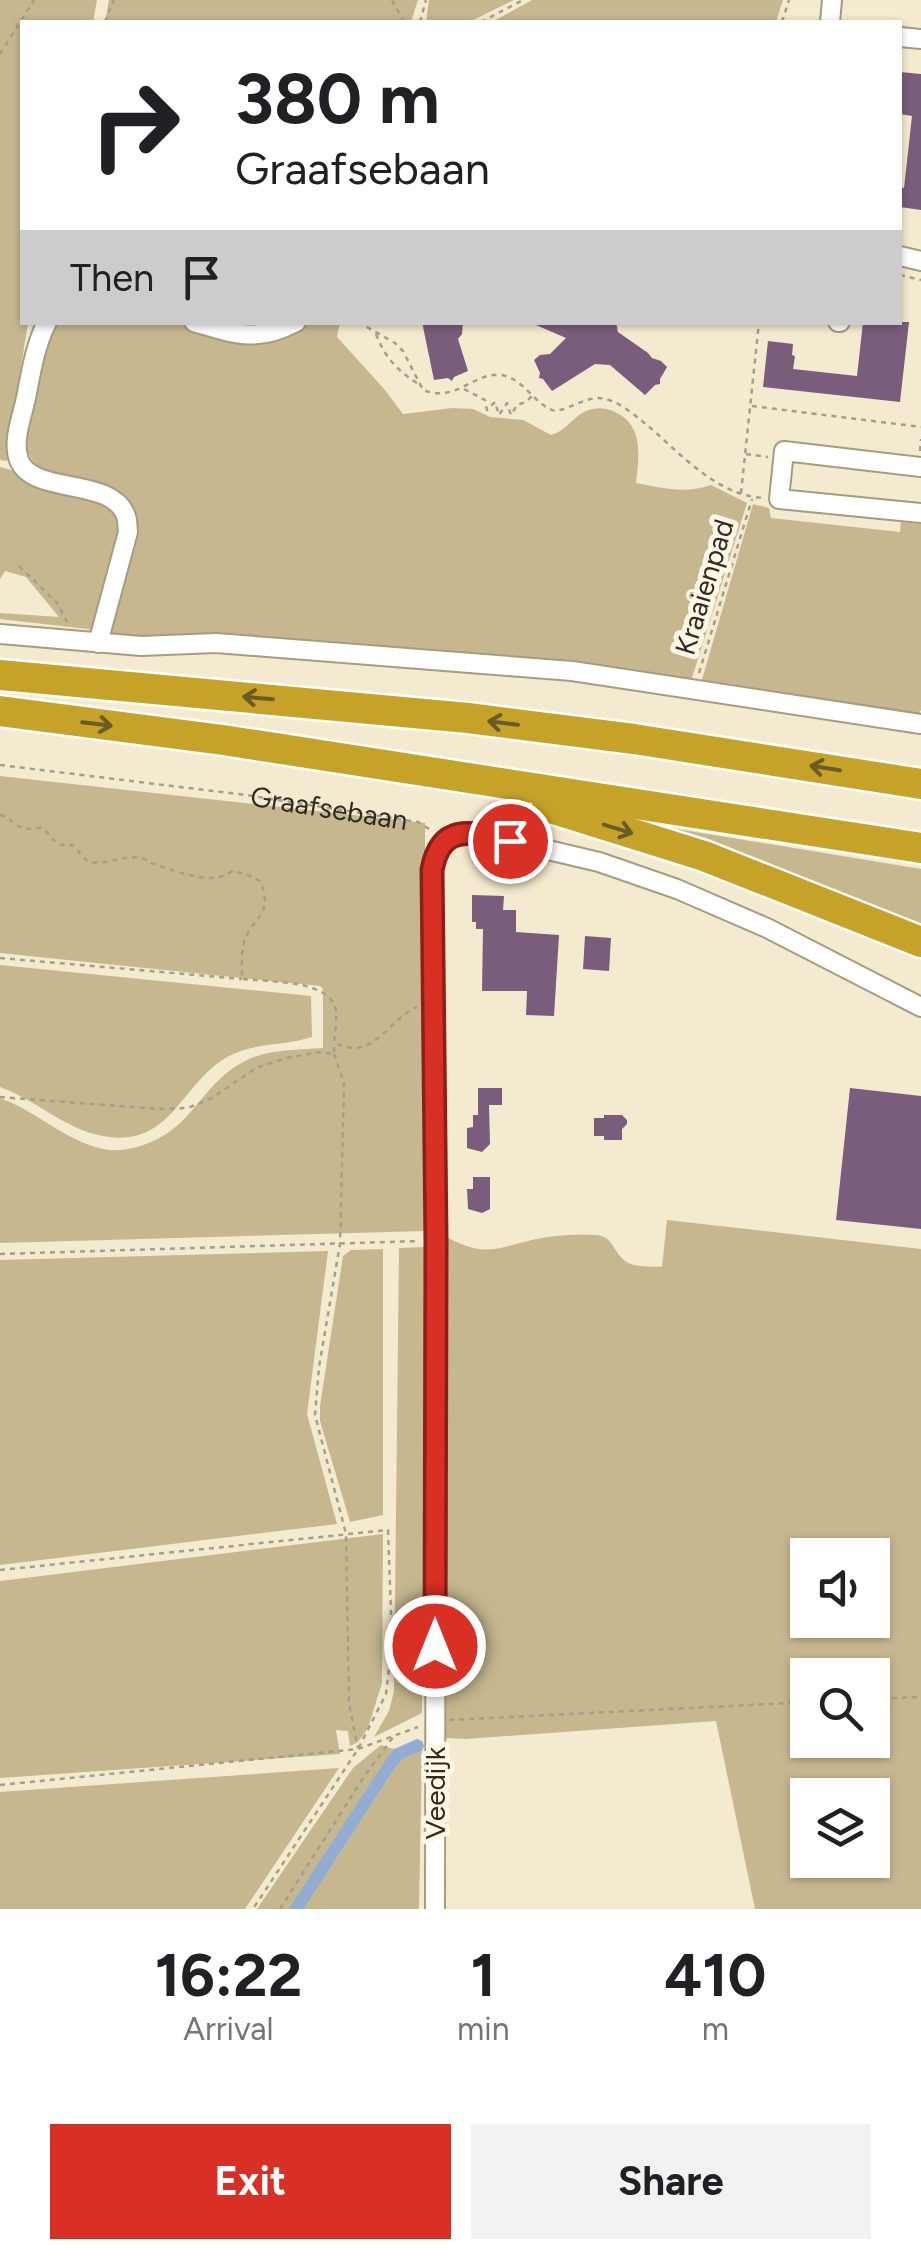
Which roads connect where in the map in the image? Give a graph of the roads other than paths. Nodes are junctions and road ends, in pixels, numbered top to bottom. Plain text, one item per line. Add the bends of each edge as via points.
1 (45, 325) edge
2 (205, 325) edge
3 (290, 325) edge
4 (921, 467) edge
5 (921, 513) edge
6 (0, 634) edge
7 (98, 642) junction
8 (0, 675) edge
9 (0, 711) edge
10 (921, 724) edge
11 (459, 777) junction
12 (921, 784) edge
13 (446, 840) joint
14 (921, 848) edge
15 (921, 942) edge
16 (921, 1007) edge
17 (435, 1909) edge

1 - 7 street via 18,459 38,477 105,495 126,516 128,532
2 - 3 street via 240,335
4 - 5 street via 784,451 779,499
6 - 7 street
7 - 10 street via 216,643 572,671
12 -> 8 highway via 468,718
9 -> 11 highway, Graafsebaan
11 - 14 highway, Graafsebaan
11 -> 15 highway via 704,856
13 - 16 street, Graafsebaan via 480,834 646,878 767,928
13 - 17 street, Veedijk via 432,870

